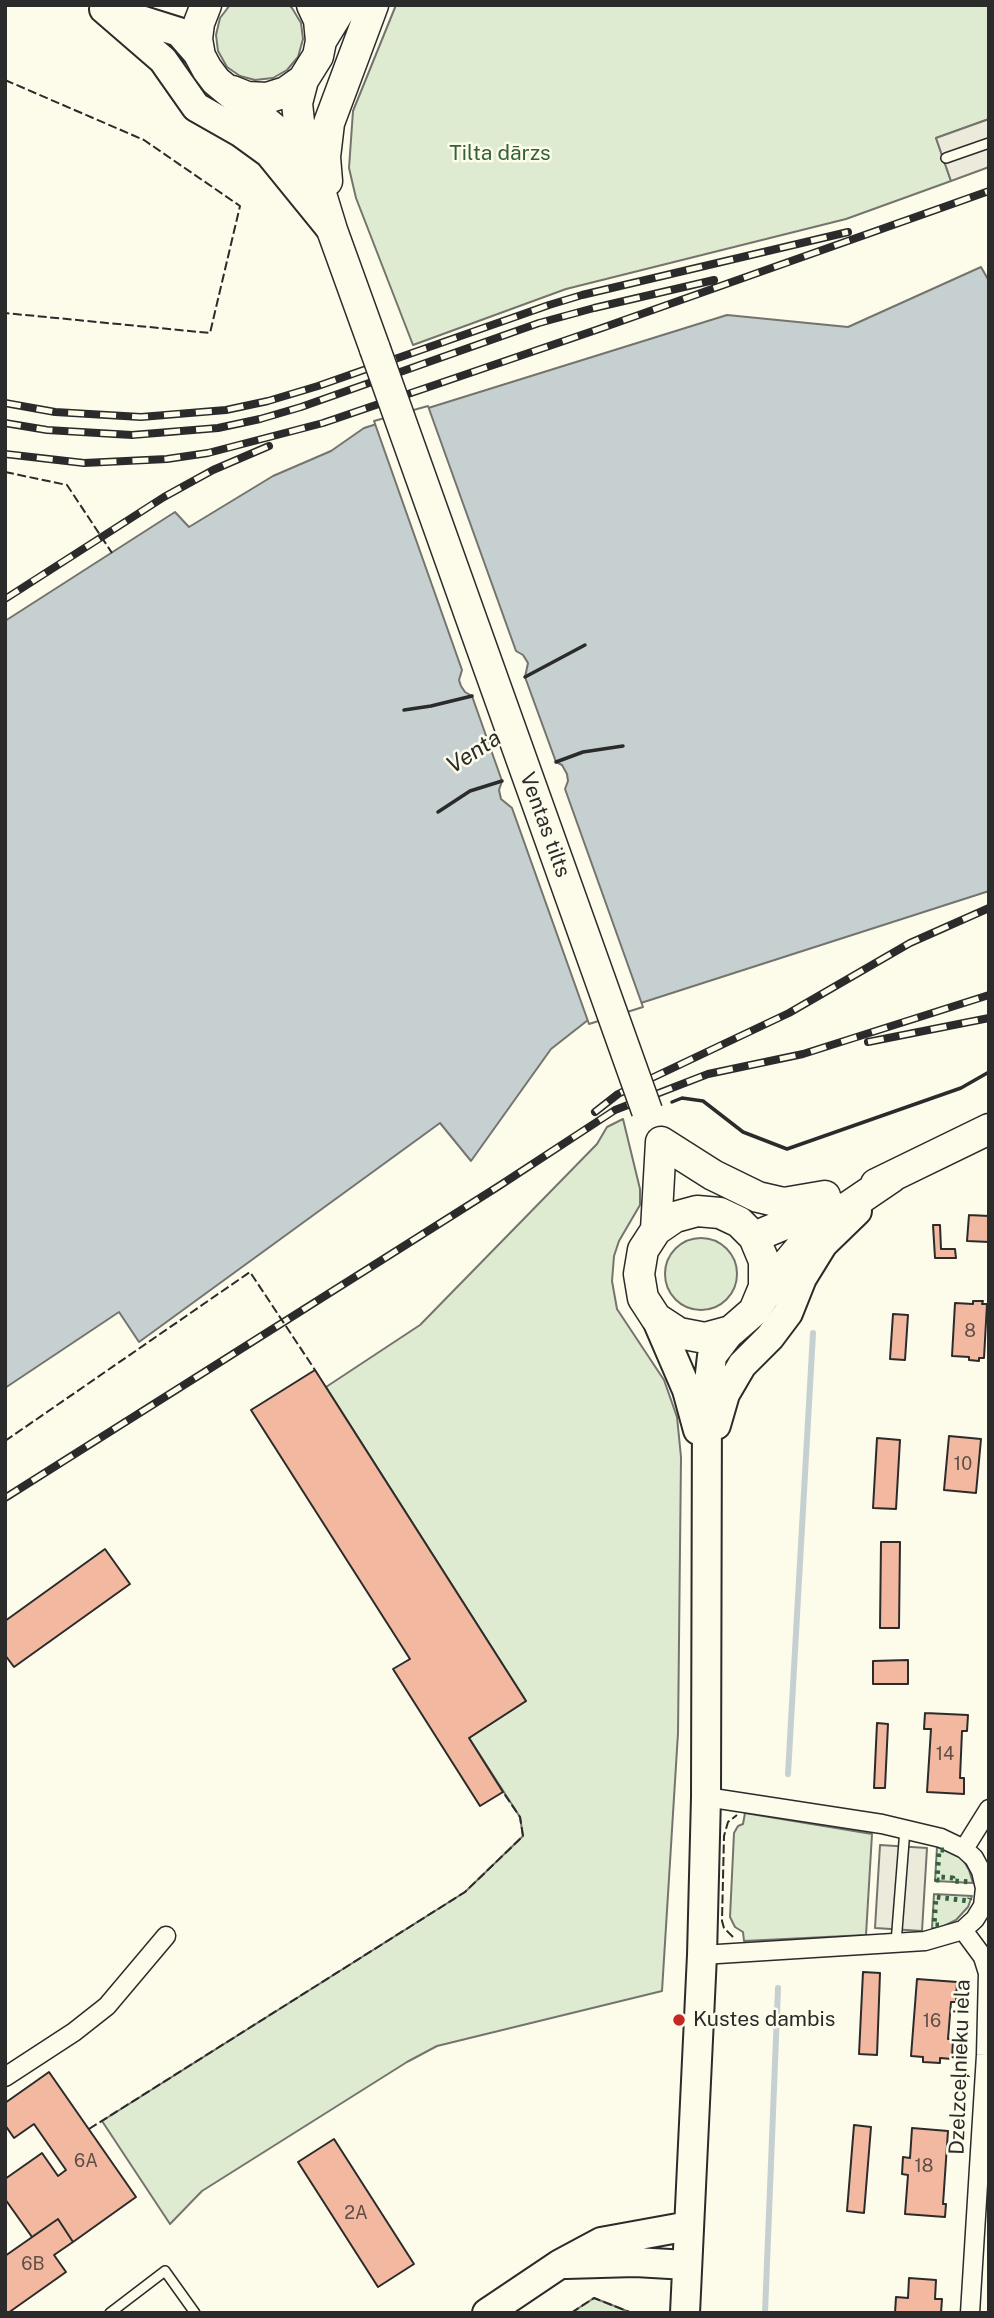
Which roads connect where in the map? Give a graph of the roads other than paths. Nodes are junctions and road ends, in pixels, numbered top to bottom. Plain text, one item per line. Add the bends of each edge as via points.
1 (136, 5) edge
2 (206, 5) edge
3 (312, 5) edge
4 (343, 5) edge
5 (373, 5) edge
6 (100, 6) edge
7 (321, 41) junction
8 (200, 56) junction
9 (303, 80) junction
10 (228, 90) junction
11 (989, 143) edge
12 (946, 158) dead end
13 (332, 230) junction
14 (989, 1129) edge
15 (661, 1142) junction
16 (892, 1177) junction
17 (720, 1213) junction
18 (656, 1230) junction
19 (754, 1237) junction
20 (754, 1311) junction
21 (656, 1318) junction
22 (731, 1331) junction
23 (706, 1457) junction
24 (706, 1797) junction
25 (989, 1809) edge
26 (905, 1829) junction
27 (964, 1849) junction
28 (963, 1930) junction
29 (166, 1936) dead end
30 (896, 1942) junction
31 (702, 1955) junction
32 (5, 2077) edge
33 (688, 2226) junction
34 (559, 2264) junction
35 (687, 2265) junction
36 (110, 2313) edge
37 (195, 2313) edge
38 (487, 2313) edge
39 (685, 2313) edge
40 (970, 2313) edge

1 - 6 main road
2 - 8 highway via 197,39
3 - 7 highway
4 - 7 highway
5 - 13 highway via 329,122 325,157
6 - 8 main road via 179,32
6 - 13 main road via 163,60 196,107 269,153
7 - 9 highway via 318,56
8 - 10 highway via 216,81
9 - 10 highway via 286,92 267,97 247,97
9 - 13 highway via 297,103 299,122
10 - 13 highway via 284,137
11 - 12 lane
13 - 15 highway, Ventas tilts, bridge
14 - 16 highway
15 - 16 highway via 713,1175 758,1197 784,1203 812,1200
15 - 17 highway
15 - 18 highway
16 - 19 highway
16 - 20 highway via 817,1228
16 - 23 main road via 823,1244 788,1312 742,1365 726,1394
17 - 18 highway via 697,1211 675,1217
17 - 19 highway via 739,1222
18 - 21 highway via 643,1250 639,1274 643,1298
19 - 20 highway via 765,1261 764,1287
20 - 22 highway
21 - 22 highway via 679,1333 705,1338
21 - 23 main road via 687,1390
22 - 23 main road via 712,1356
23 - 24 main road
24 - 26 street
24 - 31 main road
25 - 27 street
26 - 27 street
26 - 30 lane
27 - 28 street via 981,1871 985,1888 983,1906
28 - 30 street via 925,1941
28 - 40 street, Dzelzceļnieku iela via 983,1957 988,1973
29 - 32 street via 107,2006
30 - 31 street
31 - 33 main road
33 - 34 main road via 601,2242
33 - 35 main road
34 - 35 main road
34 - 38 main road
35 - 39 main road
36 - 37 lane via 165,2271

